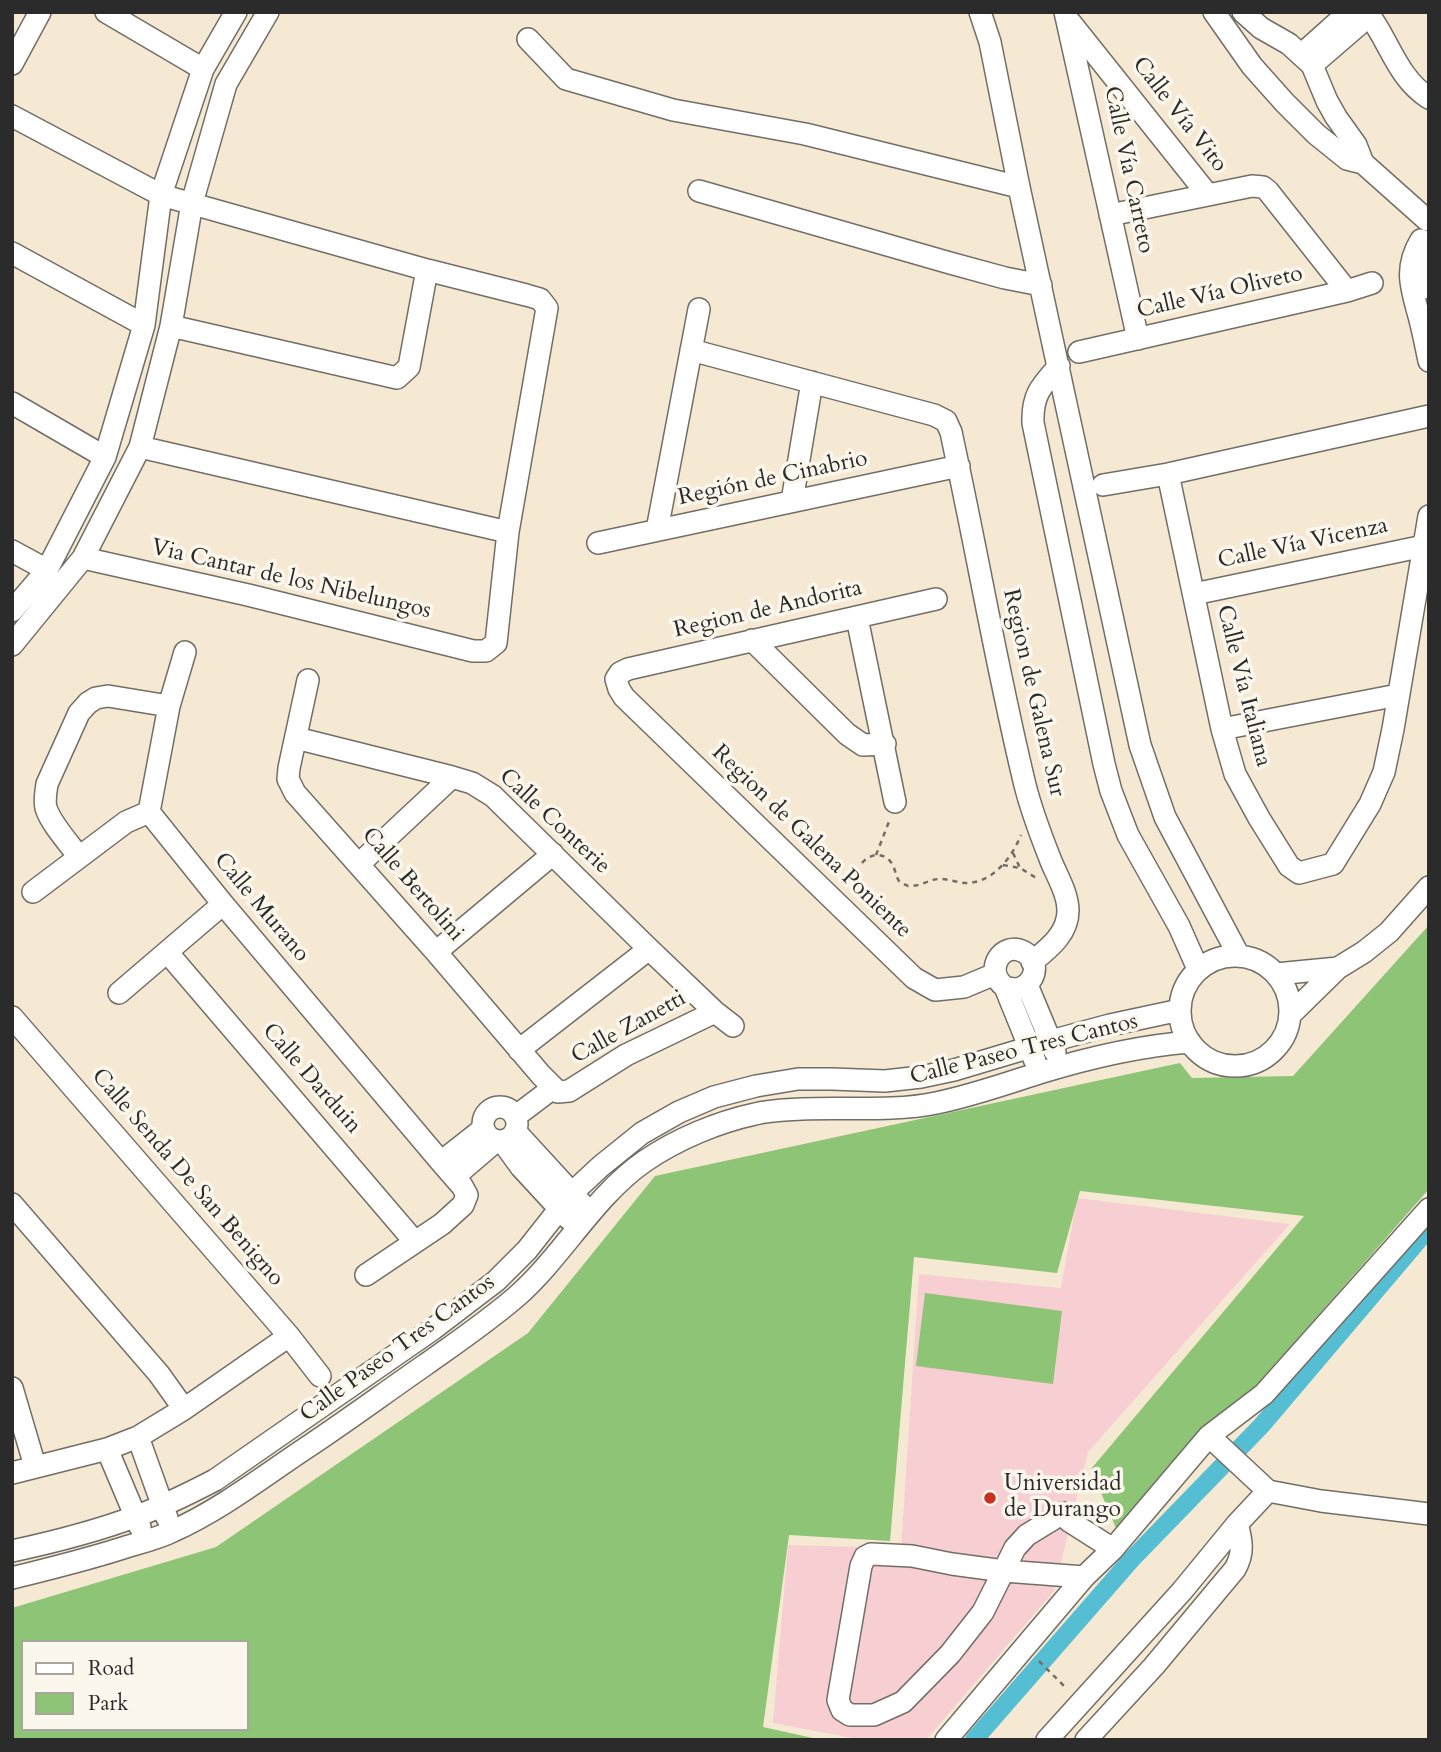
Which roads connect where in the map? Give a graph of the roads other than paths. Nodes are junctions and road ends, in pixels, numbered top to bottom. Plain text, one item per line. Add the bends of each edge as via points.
1 (40, 12) edge
2 (107, 12) edge
3 (236, 12) edge
4 (268, 12) edge
5 (979, 12) edge
6 (1243, 12) edge
7 (1362, 13) edge
8 (1218, 14) edge
9 (1066, 15) edge
10 (528, 39) dead end
11 (1307, 60) junction
12 (12, 64) edge
13 (203, 69) junction
14 (1429, 98) edge
15 (12, 116) edge
16 (1363, 163) junction
17 (1019, 187) junction
18 (699, 191) dead end
19 (161, 195) junction
20 (1208, 195) junction
21 (192, 203) junction
22 (1111, 215) junction
23 (1427, 237) edge
24 (12, 254) edge
25 (427, 270) junction
26 (1372, 283) dead end
27 (1041, 285) junction
28 (1347, 292) junction
29 (699, 309) dead end
30 (144, 326) junction
31 (171, 326) junction
32 (1138, 339) junction
33 (691, 350) junction
34 (1079, 352) dead end
35 (1429, 361) edge
36 (1059, 366) junction
37 (812, 382) junction
38 (12, 403) edge
39 (1429, 416) edge
40 (140, 447) junction
41 (105, 457) junction
42 (959, 466) junction
43 (1168, 474) junction
44 (1103, 485) dead end
45 (792, 501) junction
46 (1429, 516) edge
47 (657, 530) junction
48 (508, 532) junction
49 (598, 543) dead end
50 (1424, 546) junction
51 (12, 551) edge
52 (83, 558) junction
53 (47, 570) junction
54 (1194, 594) junction
55 (936, 599) dead end
56 (12, 611) edge
57 (858, 618) junction
58 (752, 640) junction
59 (12, 645) edge
60 (186, 652) dead end
61 (616, 679) joint
62 (308, 680) dead end
63 (1398, 695) junction
64 (169, 706) junction
65 (1222, 729) junction
66 (296, 738) junction
67 (885, 744) junction
68 (452, 777) junction
69 (895, 802) road end
70 (149, 812) junction
71 (553, 854) junction
72 (79, 857) junction
73 (359, 864) junction
74 (1429, 887) edge
75 (33, 892) dead end
76 (223, 904) junction
77 (649, 949) junction
78 (167, 951) junction
79 (436, 952) junction
80 (1239, 956) junction
81 (1032, 962) junction
82 (1338, 968) junction
83 (1198, 970) junction
84 (1276, 974) junction
85 (1000, 980) junction
86 (1027, 985) junction
87 (119, 993) dead end
88 (1180, 1010) junction
89 (715, 1012) junction
90 (1290, 1015) junction
91 (12, 1017) edge
92 (733, 1026) dead end
93 (1190, 1042) junction
94 (1041, 1044) junction
95 (519, 1050) junction
96 (1061, 1067) junction
97 (1040, 1073) junction
98 (554, 1085) junction
99 (504, 1128) junction
100 (448, 1169) junction
101 (566, 1201) junction
102 (12, 1204) edge
103 (1429, 1209) edge
104 (584, 1220) junction
105 (415, 1242) junction
106 (366, 1275) dead end
107 (289, 1336) junction
108 (320, 1376) dead end
109 (12, 1388) edge
110 (184, 1409) junction
111 (1209, 1436) junction
112 (138, 1437) junction
113 (107, 1449) junction
114 (35, 1466) junction
115 (12, 1473) edge
116 (1263, 1487) junction
117 (163, 1506) junction
118 (1429, 1514) edge
119 (136, 1516) junction
120 (1237, 1524) junction
121 (172, 1532) junction
122 (146, 1541) junction
123 (1113, 1549) junction
124 (12, 1551) edge
125 (1004, 1571) junction
126 (1084, 1577) junction
127 (12, 1578) edge
128 (1129, 1648) junction
129 (1154, 1666) junction
130 (946, 1740) edge
131 (1047, 1740) edge
132 (1086, 1740) edge

1 - 12 street
2 - 13 street
3 - 13 street
4 - 21 street via 226,83
5 - 17 street
6 - 11 street
7 - 11 street
7 - 14 street via 1380,31 1405,75
8 - 16 street via 1252,66 1316,134 1346,159
9 - 20 street, Calle Vía Vito
9 - 22 street, Calle Vía Carreto
10 - 17 street via 566,79 673,110 805,134
11 - 16 street
13 - 19 street
15 - 19 street
16 - 23 street
17 - 27 street
18 - 27 street
19 - 21 street
19 - 30 street
20 - 22 street
20 - 28 street, Calle Vía Vito via 1263,187
21 - 25 street
21 - 31 street
22 - 32 street, Calle Vía Carreto
23 - 35 street via 1413,252 1410,286
24 - 30 street
25 - 31 street via 409,367 397,378
25 - 48 street via 540,299 547,308
26 - 28 street, Calle Vía Oliveto
27 - 36 street
28 - 32 street, Calle Vía Oliveto
29 - 33 street
30 - 41 street
31 - 40 street
32 - 34 street, Calle Vía Oliveto
33 - 37 street
33 - 47 street
36 - 80 street via 1140,745 1165,817
36 - 83 street via 1035,397 1033,423 1104,764 1128,835 1180,926
37 - 42 street, Region de Galena Sur via 946,421
37 - 45 street
38 - 41 street
39 - 43 street
40 - 48 street
40 - 52 street
41 - 53 street
42 - 45 street, Región de Cinabrio
42 - 81 street, Region de Galena Sur via 1026,787 1068,912 1054,943
43 - 44 street
43 - 54 street, Calle Vía Italiana
45 - 47 street, Región de Cinabrio
46 - 50 street, Calle Vía Italiana
47 - 49 street, Región de Cinabrio
48 - 52 street, Via Cantar de los Nibelungos via 496,643 486,651
50 - 54 street, Calle Vía Vicenza
50 - 63 street, Calle Vía Italiana
51 - 53 street
52 - 59 street
53 - 56 street
54 - 65 street, Calle Vía Italiana
55 - 57 street, Region de Andorita
57 - 58 street, Region de Andorita
57 - 67 street
58 - 61 street, Region de Andorita via 628,669
58 - 67 street via 847,734 863,744
60 - 64 street
61 - 85 street, Region de Galena Poniente via 625,697 914,978 935,990
62 - 66 street, Calle Bertolini
63 - 65 street
63 - 65 street, Calle Vía Italiana via 1384,772 1370,804 1333,864 1299,873 1289,866 1235,774
64 - 70 street
64 - 72 street via 108,696 96,698 79,713 45,796 51,819
66 - 68 street, Calle Conterie
66 - 73 street, Calle Bertolini via 288,779 295,793
67 - 69 street
68 - 71 street, Calle Conterie via 493,796
68 - 73 street
70 - 72 street via 126,822
70 - 76 street, Calle Murano
71 - 77 street, Calle Conterie
71 - 79 street
72 - 75 street
73 - 79 street, Calle Bertolini
74 - 82 street via 1389,932
76 - 78 street
76 - 100 street, Calle Murano
77 - 89 street, Calle Conterie
77 - 95 street
78 - 87 street
78 - 105 street, Calle Darduin
79 - 95 street, Calle Bertolini
80 - 83 street via 1214,960
80 - 84 street
81 - 85 street via 1018,950 1005,952 996,961
81 - 86 street via 1034,974
82 - 84 street
82 - 90 street
83 - 88 street via 1183,992
84 - 90 street via 1289,1000
85 - 86 street via 1016,990
85 - 94 street
86 - 94 street
88 - 93 street
88 - 94 street, Calle Paseo Tres Cantos
89 - 92 street, Calle Conterie
89 - 98 street, Calle Zanetti
90 - 93 street via 1282,1040 1251,1064 1212,1062
91 - 107 street, Calle Senda De San Benigno
93 - 96 street, Calle Paseo Tres Cantos
94 - 96 street
94 - 97 street
94 - 101 street, Calle Paseo Tres Cantos via 922,1077 798,1080 714,1097 642,1133
95 - 98 street, Calle Bertolini
96 - 97 street, Calle Paseo Tres Cantos
97 - 104 street, Calle Paseo Tres Cantos via 933,1104 757,1113 712,1127 645,1161
98 - 99 street
99 - 100 street
99 - 101 street
100 - 105 street, Calle Murano via 467,1195 463,1205
101 - 104 street
101 - 117 street, Calle Paseo Tres Cantos via 496,1281 215,1480
102 - 110 street
103 - 111 street via 1264,1395
104 - 121 street, Calle Paseo Tres Cantos via 518,1295 481,1326 216,1508
105 - 106 street
107 - 108 street, Calle Senda De San Benigno
107 - 110 street
109 - 114 street
110 - 112 street
111 - 116 street
111 - 123 street
112 - 113 street
112 - 117 street
113 - 114 street
113 - 119 street
114 - 115 street
116 - 118 street via 1321,1501
116 - 120 street
117 - 119 street, Calle Paseo Tres Cantos
117 - 121 street
119 - 122 street
119 - 124 street, Calle Paseo Tres Cantos
120 - 128 street
120 - 129 street via 1242,1549 1235,1570
121 - 122 street, Calle Paseo Tres Cantos
122 - 127 street, Calle Paseo Tres Cantos
123 - 125 street via 1066,1517 1027,1535
123 - 126 street
125 - 125 street via 983,1612 903,1702 874,1716 842,1710 838,1700 865,1557 912,1556
125 - 126 street
126 - 130 street
128 - 129 street
128 - 131 street
129 - 132 street

